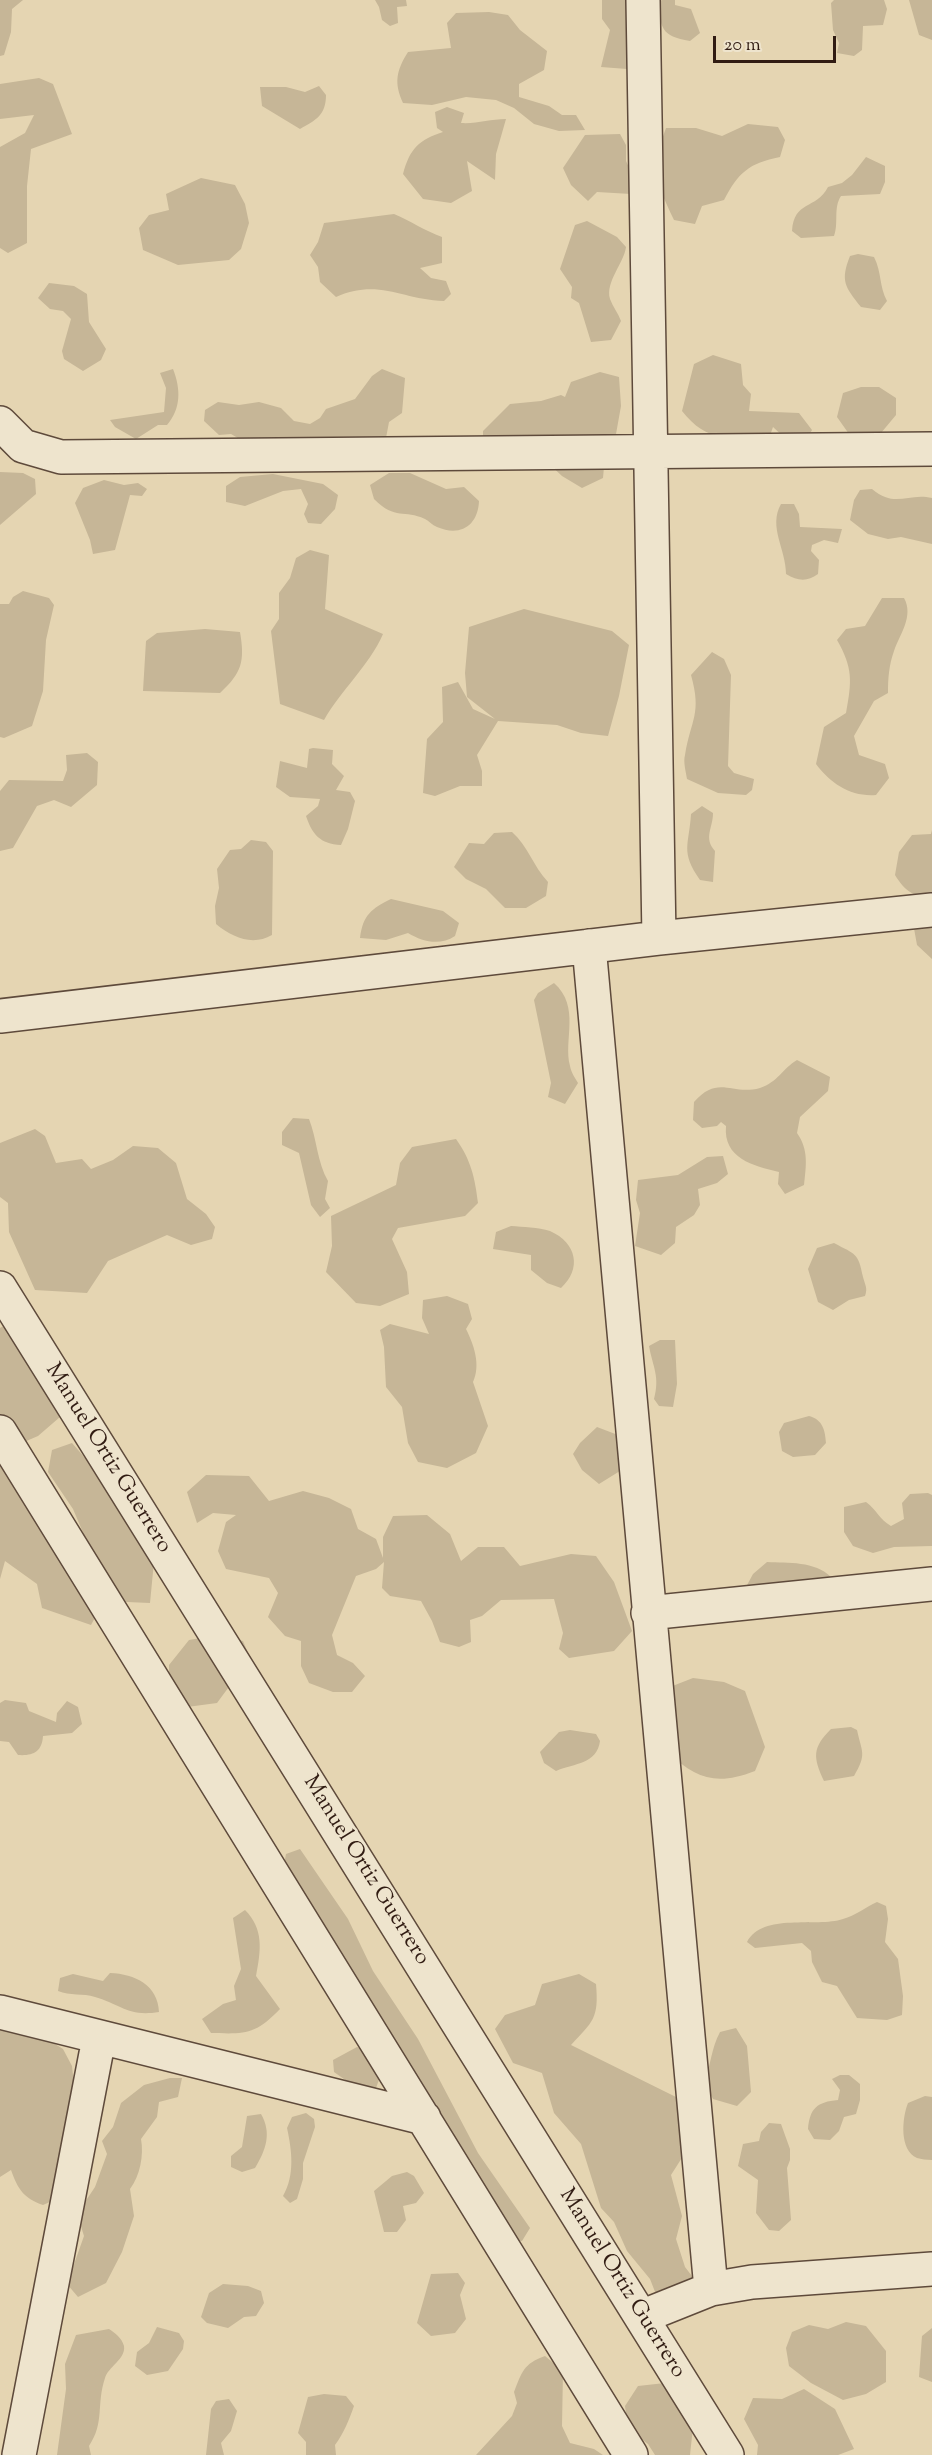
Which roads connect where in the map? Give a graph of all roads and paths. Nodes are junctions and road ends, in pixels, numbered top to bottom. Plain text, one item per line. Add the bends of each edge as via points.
1 (643, 0) edge
2 (0, 423) edge
3 (932, 449) edge
4 (650, 454) junction
5 (932, 910) edge
6 (659, 938) junction
7 (589, 946) junction
8 (0, 1016) edge
9 (0, 1288) edge
10 (0, 1432) edge
11 (932, 1584) edge
12 (648, 1613) junction
13 (0, 2012) edge
14 (99, 2038) junction
15 (423, 2118) junction
16 (932, 2269) edge
17 (711, 2289) junction
18 (641, 2317) junction
19 (19, 2455) edge
20 (631, 2455) edge
21 (727, 2455) edge

1 - 4 street
2 - 4 street via 23,446 61,457
3 - 4 street
4 - 6 street
5 - 6 street
6 - 7 street
7 - 8 street
7 - 12 street
9 - 18 street, Manuel Ortiz Guerrero
10 - 15 street
11 - 12 street
12 - 17 street
13 - 14 street
14 - 15 street
14 - 19 street
15 - 20 street
16 - 17 street via 752,2282
17 - 18 street
18 - 21 street, Manuel Ortiz Guerrero

